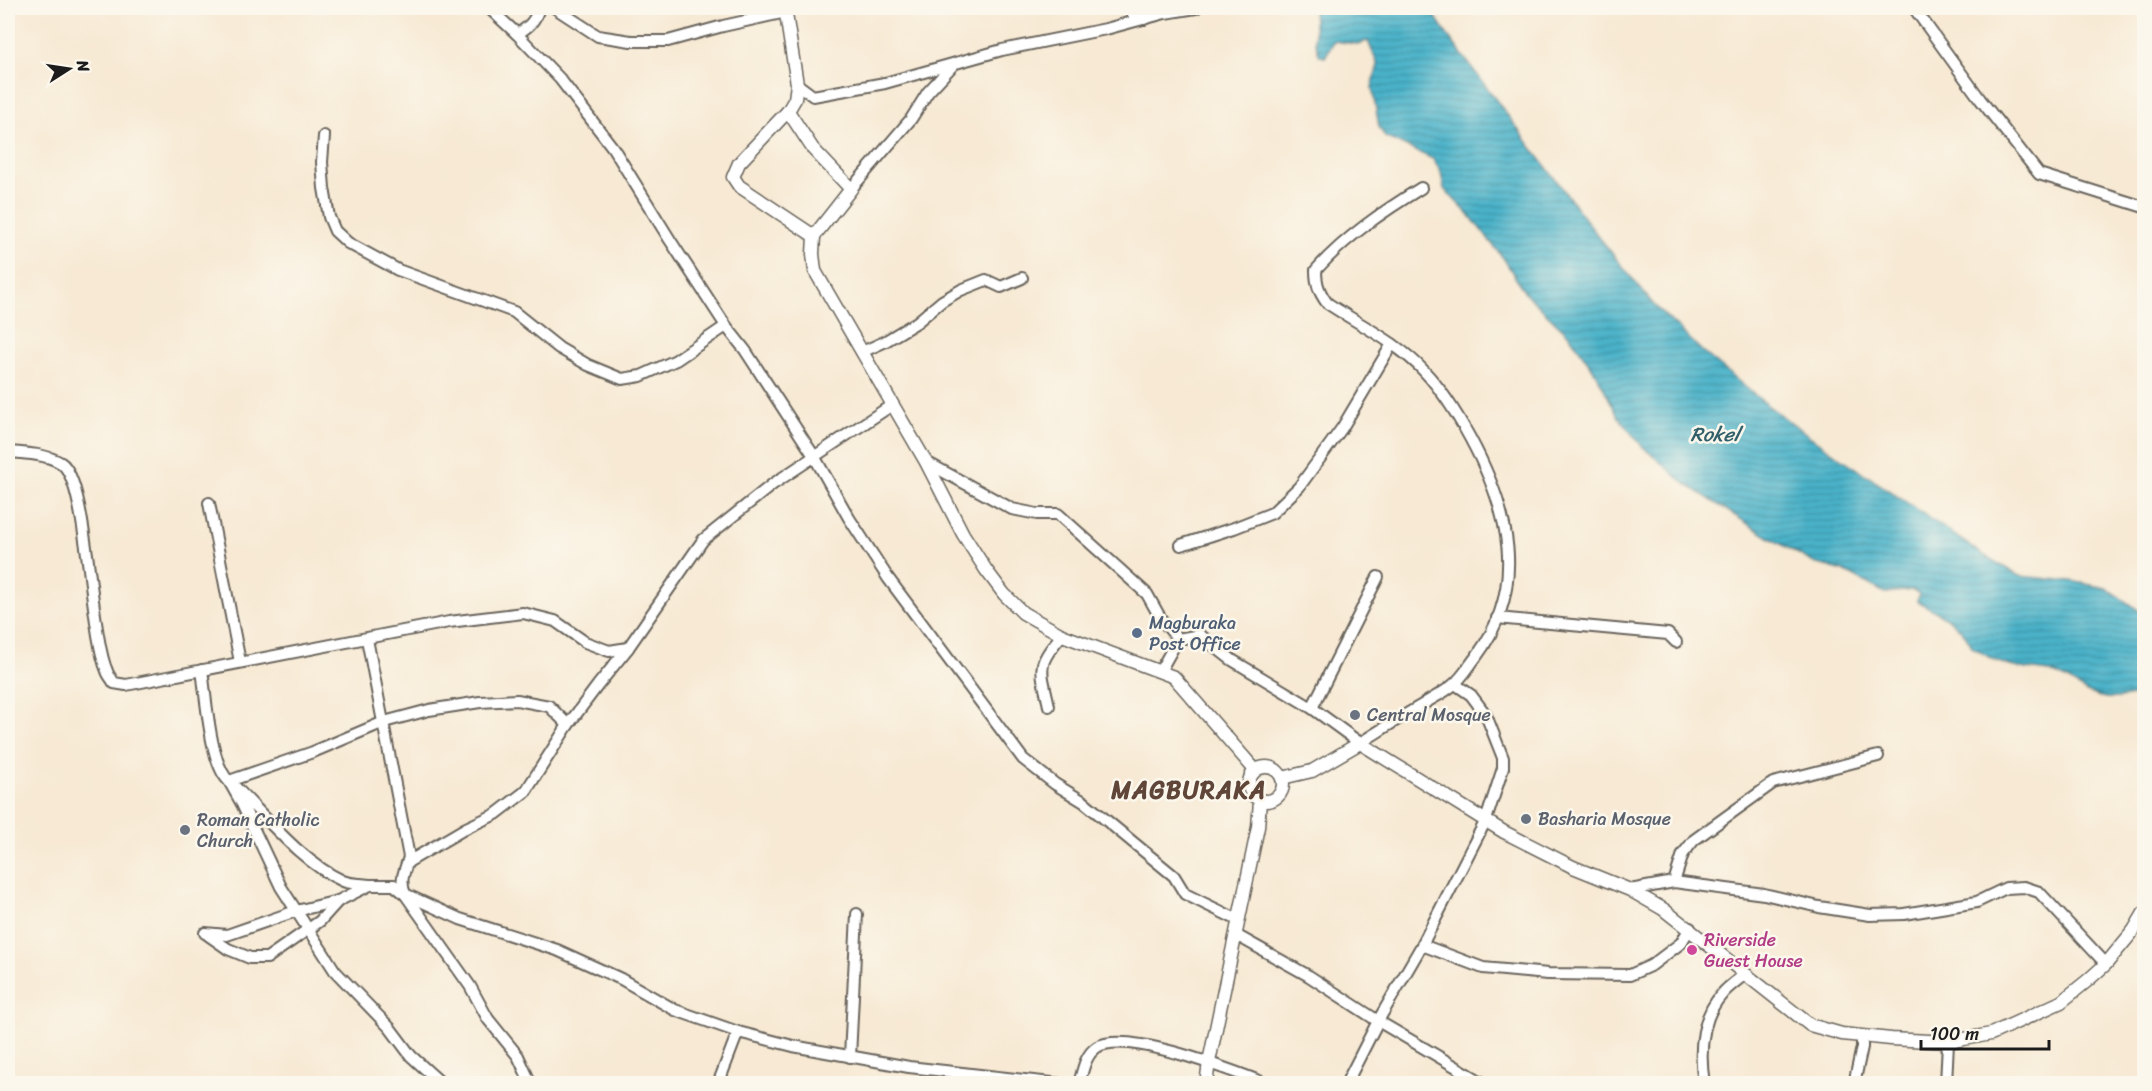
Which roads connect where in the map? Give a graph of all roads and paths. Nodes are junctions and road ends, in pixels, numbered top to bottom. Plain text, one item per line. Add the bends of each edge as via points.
1 (489, 8) edge
2 (539, 8) edge
3 (555, 8) edge
4 (1129, 8) edge
5 (1196, 8) edge
6 (1914, 8) edge
7 (786, 10) edge
8 (1144, 19) junction
9 (517, 34) junction
10 (953, 65) junction
11 (797, 84) junction
12 (788, 111) junction
13 (324, 136) dead end
14 (1421, 188) dead end
15 (851, 189) junction
16 (2145, 207) edge
17 (814, 236) junction
18 (1022, 278) dead end
19 (726, 326) junction
20 (1392, 344) junction
21 (862, 352) junction
22 (892, 405) junction
23 (8, 452) edge
24 (813, 456) junction
25 (926, 462) junction
26 (209, 503) dead end
27 (1181, 545) dead end
28 (1378, 577) dead end
29 (1497, 618) junction
30 (1062, 635) junction
31 (367, 639) junction
32 (1178, 639) junction
33 (1676, 642) dead end
34 (628, 648) junction
35 (240, 662) junction
36 (202, 670) junction
37 (1160, 670) junction
38 (1455, 684) junction
39 (1049, 706) dead end
40 (1312, 708) junction
41 (384, 722) junction
42 (568, 725) junction
43 (1360, 743) junction
44 (1878, 756) dead end
45 (1255, 770) junction
46 (1795, 773) dead end
47 (1282, 778) junction
48 (229, 781) junction
49 (1773, 783) junction
50 (1260, 801) junction
51 (1486, 820) junction
52 (408, 862) junction
53 (1674, 882) junction
54 (370, 885) junction
55 (1630, 890) junction
56 (405, 894) junction
57 (338, 902) junction
58 (296, 911) junction
59 (2145, 913) edge
60 (857, 914) dead end
61 (1238, 920) junction
62 (1690, 928) junction
63 (308, 930) junction
64 (1236, 935) junction
65 (1422, 945) junction
66 (2106, 964) junction
67 (1745, 975) junction
68 (1378, 1021) junction
69 (738, 1032) junction
70 (1862, 1036) junction
71 (1948, 1042) junction
72 (850, 1057) junction
73 (1209, 1062) junction
74 (442, 1083) edge
75 (531, 1083) edge
76 (718, 1083) edge
77 (1062, 1083) edge
78 (1079, 1083) edge
79 (1206, 1083) edge
80 (1267, 1083) edge
81 (1346, 1083) edge
82 (1485, 1083) edge
83 (1704, 1083) edge
84 (1854, 1083) edge
85 (1946, 1083) edge

1 - 9 street
2 - 9 street via 529,27
3 - 7 street via 598,36 668,41
4 - 8 street
5 - 8 street
6 - 16 street via 2039,174
7 - 11 street
8 - 10 street via 1002,50
9 - 19 street via 560,79 613,148
10 - 11 street via 813,96
10 - 15 street
11 - 12 street
12 - 15 street via 813,149
12 - 17 street via 739,163 733,177 739,186
13 - 19 street via 323,171 334,231 348,243 399,270 514,312 559,348 588,365 622,379 641,376 676,360
14 - 20 street via 1388,208 1316,270 1318,291 1327,303
15 - 17 street
17 - 21 street via 815,271
18 - 21 street via 1001,287 986,280 961,290 917,322
19 - 24 street
20 - 27 street via 1336,436 1299,487 1272,513
20 - 29 street via 1408,355 1442,392 1491,479 1507,534 1508,579
21 - 22 street
22 - 24 street
22 - 25 street
23 - 36 street via 60,462 72,477 101,648 114,683 126,685
24 - 34 street via 703,540
24 - 61 street via 888,578 1023,759 1084,802 1174,876 1185,894
25 - 30 street via 963,534 1004,594 1023,613
25 - 32 street via 1012,509 1058,514 1147,594
26 - 35 street
28 - 40 street
29 - 33 street via 1668,634
29 - 38 street via 1490,636
30 - 37 street
30 - 39 street via 1041,668
31 - 34 street via 449,622 523,613 555,621 585,642 609,651
31 - 35 street
31 - 41 street
32 - 37 street
32 - 40 street via 1200,635 1232,660
34 - 42 street
35 - 36 street
36 - 48 street via 215,756
37 - 45 street via 1174,677
38 - 43 street
38 - 51 street via 1471,695 1486,715 1503,758
40 - 43 street
41 - 42 street via 429,710 517,700 549,706
41 - 48 street
41 - 52 street
42 - 52 street via 526,791 496,814
43 - 47 street via 1312,771
43 - 51 street
44 - 49 street
45 - 47 street via 1270,767
45 - 50 street via 1249,789
46 - 49 street
47 - 50 street via 1280,795
48 - 54 street via 315,865 344,882
48 - 58 street
49 - 53 street via 1694,840 1683,854
50 - 61 street
51 - 55 street via 1573,867
51 - 65 street
52 - 56 street via 401,877
53 - 55 street
53 - 66 street via 1764,894 1870,915 1904,914 1977,902 2006,888 2024,887 2039,892
54 - 56 street via 394,885
54 - 57 street
55 - 62 street
56 - 69 street via 460,919 557,950 621,979 675,1010
56 - 75 street via 488,1019 518,1056
57 - 58 street
57 - 63 street
58 - 63 street
58 - 63 street via 227,935 205,933 228,949 259,960
59 - 66 street
60 - 72 street
61 - 64 street
62 - 65 street via 1681,943 1652,965 1630,975 1483,968
62 - 67 street
63 - 74 street via 335,971 390,1028 411,1056
64 - 68 street
64 - 73 street
65 - 68 street
66 - 71 street via 2061,1002 1990,1034
67 - 70 street via 1810,1024
67 - 83 street via 1722,993 1701,1035
68 - 81 street
68 - 82 street
69 - 72 street
69 - 76 street
70 - 71 street
70 - 84 street
71 - 85 street
72 - 77 street
73 - 78 street via 1125,1043 1099,1046 1087,1057
73 - 79 street
73 - 80 street

